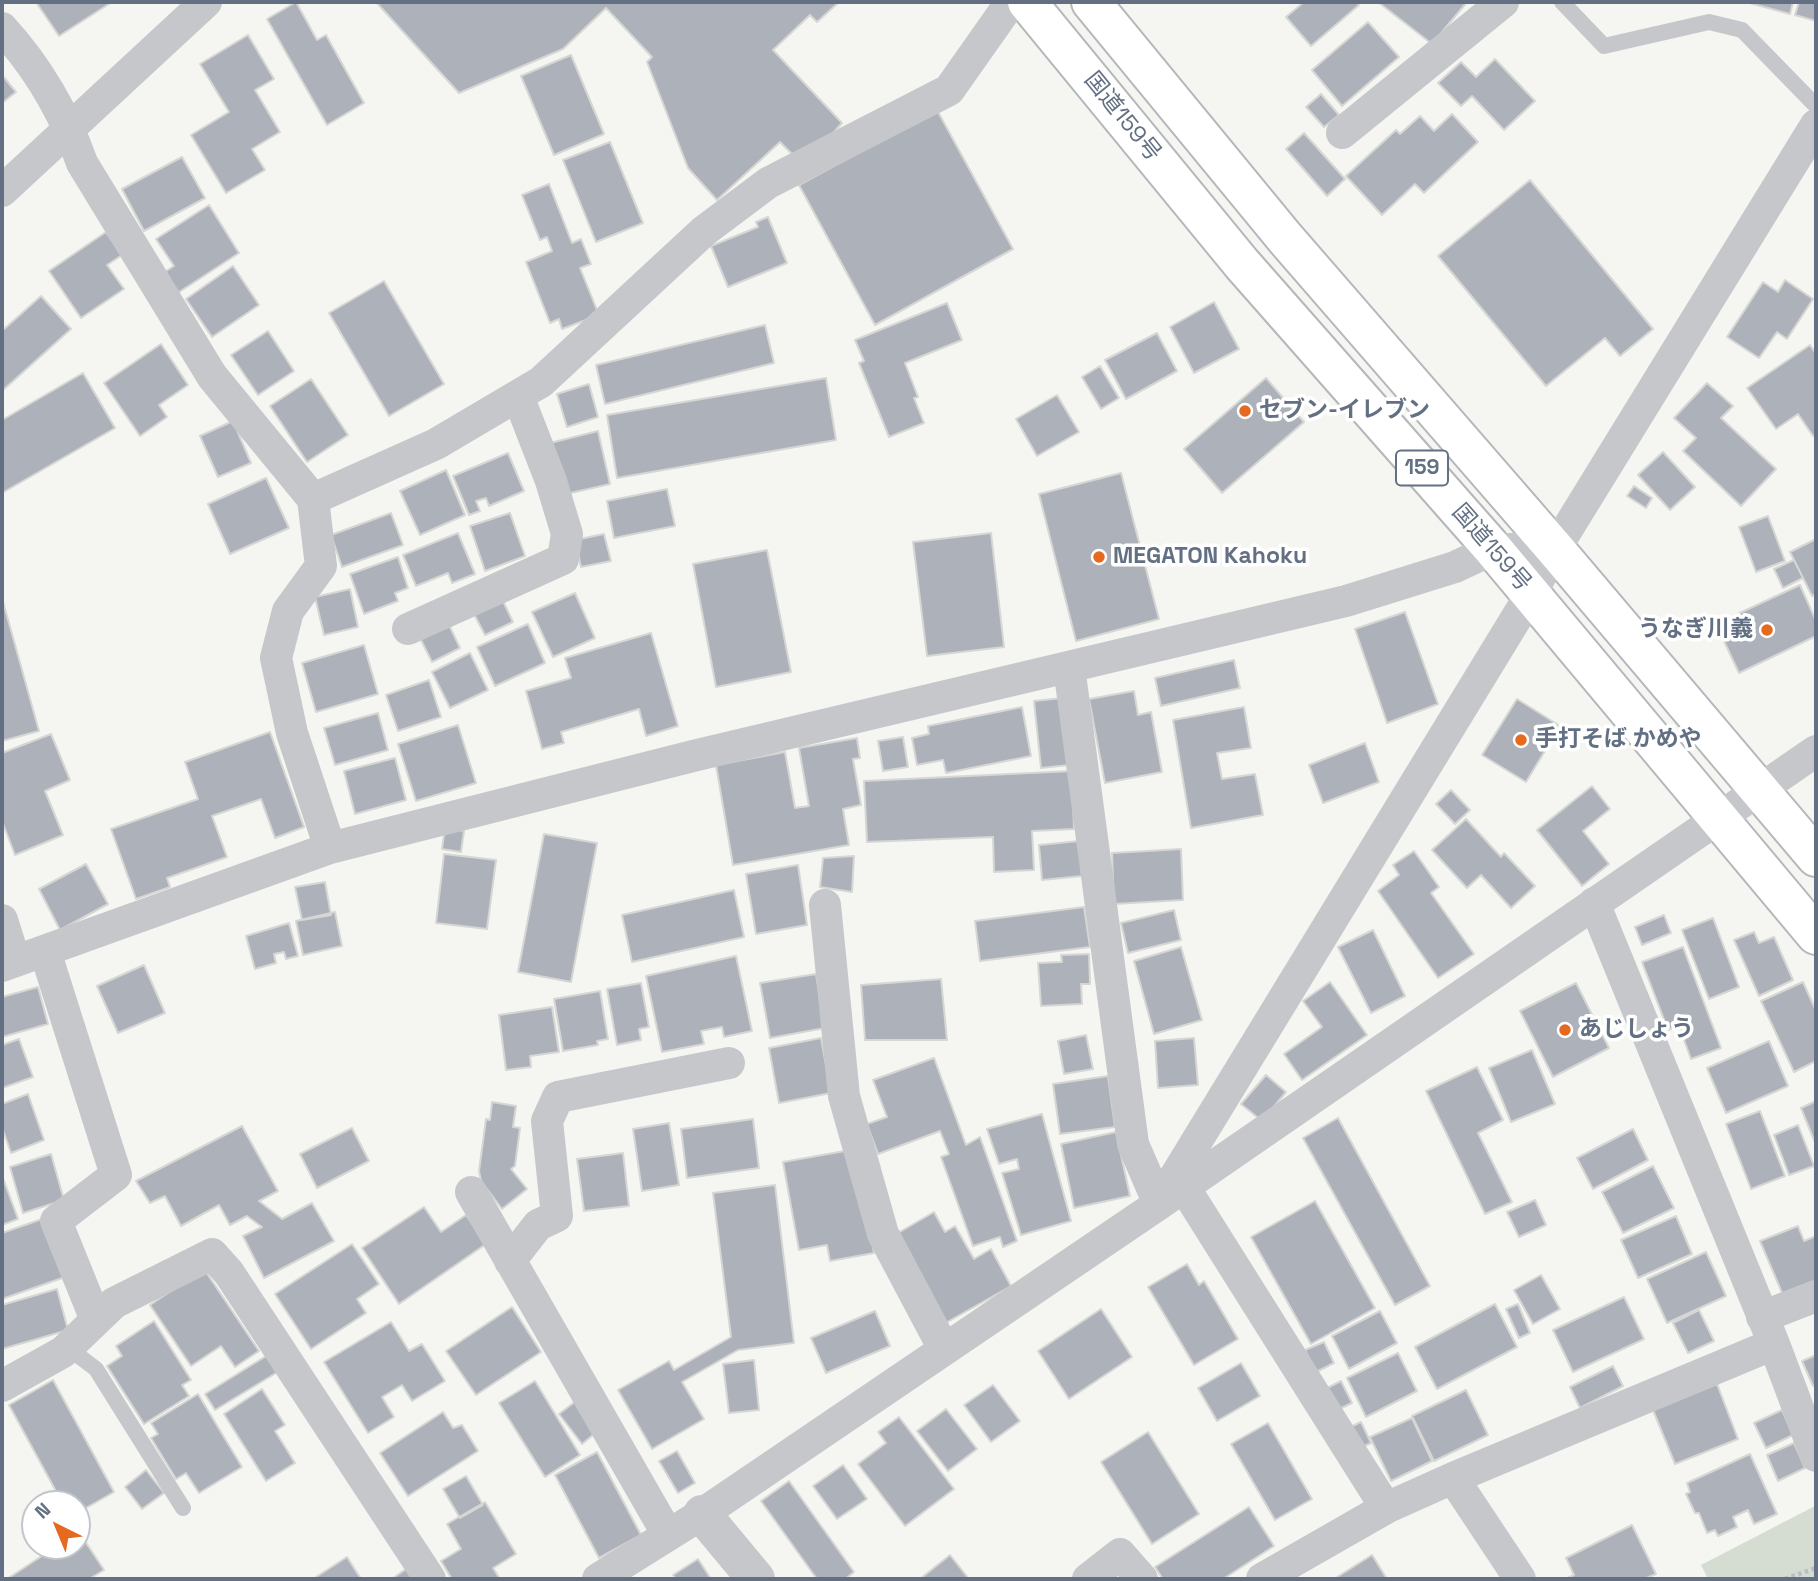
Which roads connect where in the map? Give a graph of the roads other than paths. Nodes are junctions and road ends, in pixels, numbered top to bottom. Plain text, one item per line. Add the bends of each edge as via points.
1 (206, 2) edge
2 (1010, 2) edge
3 (1027, 2) edge
4 (1091, 2) edge
5 (1503, 2) edge
6 (1562, 2) edge
7 (2, 28) edge
8 (1816, 106) edge
9 (1816, 125) edge
10 (69, 128) junction
11 (1342, 133) dead end
12 (2, 191) edge
13 (518, 396) junction
14 (313, 499) junction
15 (1493, 549) junction
16 (1555, 549) junction
17 (1531, 594) junction
18 (408, 629) dead end
19 (1069, 667) junction
20 (1816, 751) edge
21 (1759, 789) junction
22 (1719, 816) junction
23 (330, 848) junction
24 (1816, 857) edge
25 (1594, 903) junction
26 (825, 905) dead end
27 (2, 920) edge
28 (1816, 935) edge
29 (45, 951) junction
30 (9, 963) edge
31 (729, 1063) dead end
32 (471, 1192) dead end
33 (1171, 1195) junction
34 (510, 1261) junction
35 (1816, 1296) edge
36 (96, 1320) junction
37 (1768, 1331) junction
38 (67, 1348) junction
39 (944, 1349) junction
40 (2, 1386) edge
41 (1816, 1456) edge
42 (1453, 1478) junction
43 (183, 1508) dead end
44 (1386, 1508) junction
45 (702, 1514) junction
46 (668, 1535) junction
47 (430, 1579) edge
48 (598, 1579) edge
49 (756, 1579) edge
50 (1088, 1579) edge
51 (1142, 1579) edge
52 (1262, 1579) edge
53 (1520, 1579) edge

1 - 10 street
2 - 13 street via 949,90 768,183 704,232 541,382
3 - 15 highway, 国道159号 / 159 via 1242,264
4 - 16 highway, 国道159号 / 159 via 1285,238
5 - 11 street
6 - 8 lane via 1604,46 1709,22 1742,30
7 - 10 street via 21,48
9 - 16 street
10 - 12 street
10 - 14 street via 82,163 212,376
13 - 14 street via 436,444
13 - 18 street via 567,534 563,559
14 - 23 street via 321,566 288,611 276,658 292,733
15 - 16 street
15 - 17 highway, 国道159号 / 159
15 - 19 street via 1455,567 1346,601
16 - 17 street
16 - 21 highway, 国道159号 / 159
17 - 22 highway, 国道159号 / 159
17 - 33 street
19 - 23 street via 706,752
19 - 33 street via 1133,1144
20 - 21 street
21 - 22 street
21 - 24 highway, 国道159号 / 159
22 - 25 street
22 - 28 highway, 国道159号 / 159
23 - 29 street
25 - 33 street
25 - 37 street
26 - 39 street via 844,1096 883,1234
27 - 30 street
29 - 30 street
29 - 36 street via 116,1175 57,1221
31 - 34 street via 558,1097 547,1121 557,1216 538,1225
32 - 34 street
33 - 39 street
33 - 44 street
34 - 46 street
35 - 37 street
36 - 38 street
36 - 47 street via 114,1303 212,1254 229,1273
37 - 41 street
37 - 42 street
38 - 40 street
38 - 43 lane via 96,1369
39 - 45 street
42 - 44 street
42 - 53 street
44 - 52 street
45 - 46 street
45 - 49 street
46 - 48 street
50 - 51 street via 1120,1554

